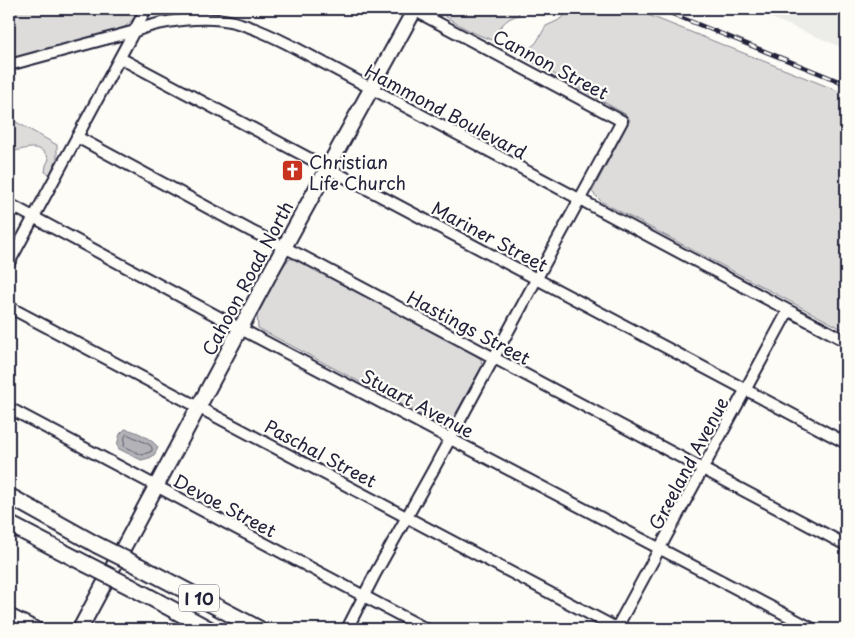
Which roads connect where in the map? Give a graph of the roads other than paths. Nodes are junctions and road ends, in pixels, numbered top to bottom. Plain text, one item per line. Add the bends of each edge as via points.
1 (146, 9) edge
2 (414, 9) edge
3 (135, 30) junction
4 (120, 58) junction
5 (9, 65) edge
6 (371, 89) junction
7 (77, 138) junction
8 (327, 169) junction
9 (580, 200) junction
10 (9, 204) edge
11 (34, 217) junction
12 (284, 248) junction
13 (9, 263) edge
14 (537, 279) junction
15 (9, 307) edge
16 (788, 310) junction
17 (241, 328) junction
18 (846, 341) edge
19 (493, 358) junction
20 (746, 389) junction
21 (9, 408) edge
22 (199, 408) junction
23 (450, 438) junction
24 (846, 443) edge
25 (702, 468) junction
26 (156, 487) junction
27 (9, 496) edge
28 (407, 517) junction
29 (9, 524) edge
30 (846, 544) edge
31 (660, 549) junction
32 (364, 597) junction
33 (9, 614) edge
34 (349, 626) edge
35 (39, 629) edge
36 (80, 629) edge
37 (209, 629) edge
38 (259, 629) edge
39 (426, 629) edge
40 (617, 629) edge
41 (813, 629) edge

1 - 3 street
2 - 6 main road, Cahoon Road North
2 - 9 street, Cannon Street via 622,120
3 - 4 street
3 - 5 street, Hammond Boulevard
3 - 6 street, Hammond Boulevard via 183,20 233,22 271,35
4 - 7 street
4 - 8 street, Mariner Street
6 - 8 main road, Cahoon Road North
6 - 9 street, Hammond Boulevard
7 - 11 street
7 - 12 street, Hastings Street
8 - 12 main road, Cahoon Road North
8 - 14 street, Mariner Street
9 - 14 street
9 - 16 street, Hammond Boulevard
10 - 11 street, Stuart Avenue
11 - 13 street
11 - 17 street, Stuart Avenue
12 - 17 main road, Cahoon Road North
12 - 19 street, Hastings Street
14 - 19 street
14 - 20 street, Mariner Street
15 - 22 street, Paschal Street
16 - 18 street, Hammond Boulevard
16 - 20 street, Greeland Avenue
17 - 22 main road, Cahoon Road North
17 - 23 street, Stuart Avenue
19 - 23 street
19 - 25 street, Hastings Street
20 - 24 street, Mariner Street
20 - 25 street, Greeland Avenue
21 - 26 street, Devoe Street
22 - 26 main road, Cahoon Road North
22 - 28 street, Paschal Street
23 - 28 street
23 - 31 street, Stuart Avenue
25 - 30 street, Hastings Street
25 - 31 street, Greeland Avenue
26 - 32 street, Devoe Street
26 - 36 main road
27 - 38 highway, I 10, bridge
28 - 32 street
28 - 40 street, Paschal Street
29 - 37 highway, I 10, bridge
31 - 40 street, Greeland Avenue
31 - 41 street, Stuart Avenue
32 - 34 street
32 - 39 street, Devoe Street
33 - 35 street

